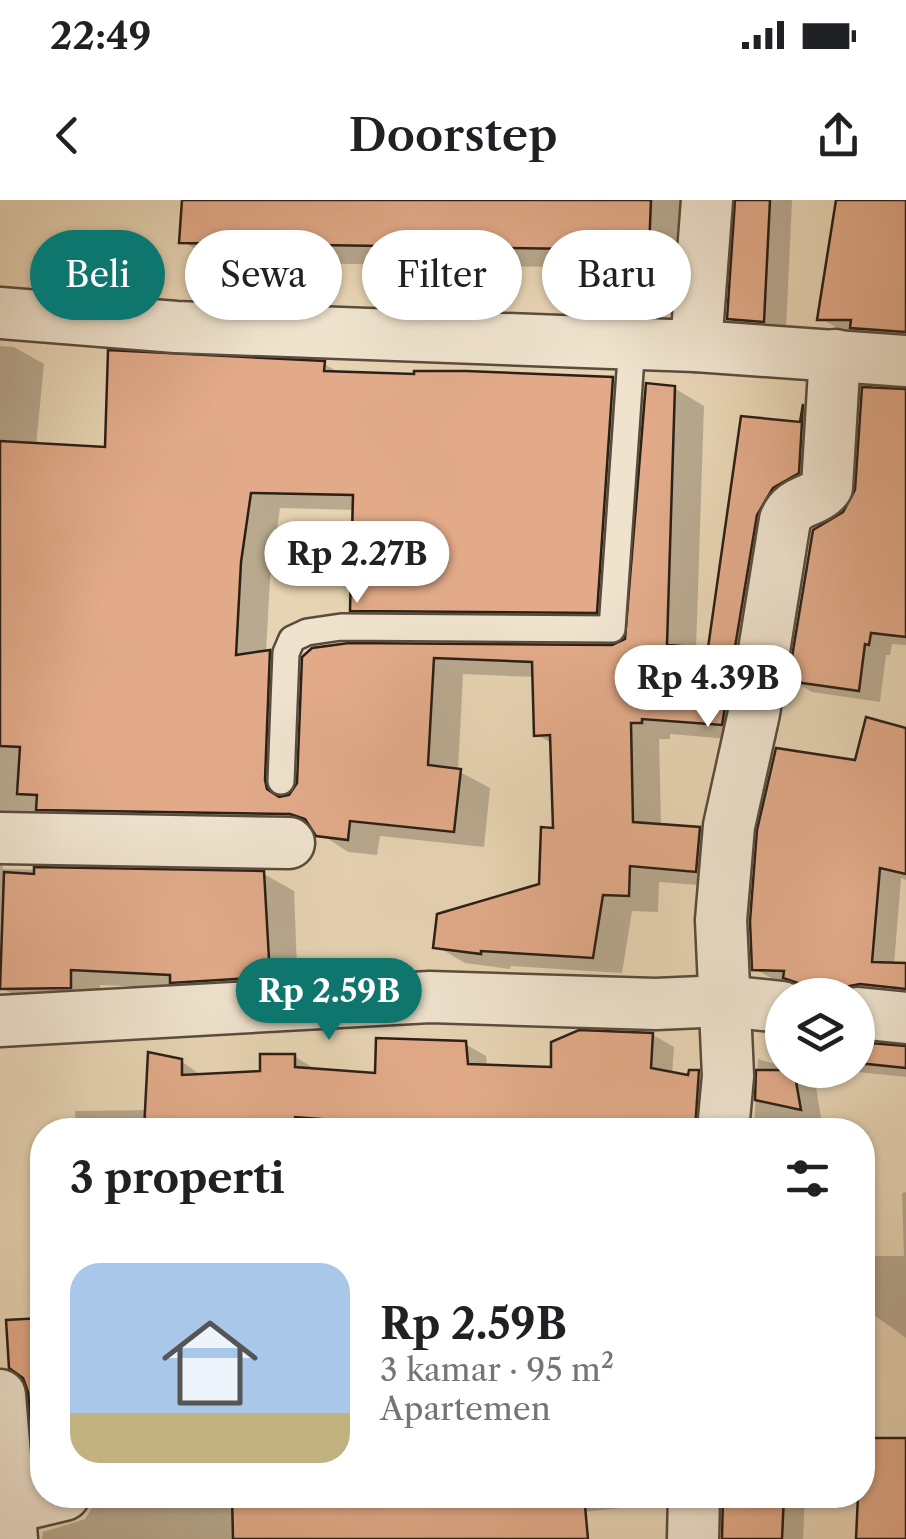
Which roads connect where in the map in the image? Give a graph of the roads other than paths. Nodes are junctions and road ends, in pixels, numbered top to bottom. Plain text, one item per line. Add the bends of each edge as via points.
1 (708, 200) edge
2 (0, 313) edge
3 (632, 343) junction
4 (696, 346) junction
5 (834, 355) junction
6 (906, 360) edge
7 (282, 781) dead end
8 (0, 838) edge
9 (289, 843) dead end
10 (724, 1001) junction
11 (765, 1005) edge
12 (875, 1015) edge
13 (906, 1018) edge
14 (0, 1020) edge
15 (724, 1118) edge
16 (0, 1395) edge
17 (39, 1508) edge
18 (694, 1508) edge
19 (10, 1523) edge
20 (693, 1539) edge

1 - 4 street
2 - 3 street via 176,327
3 - 4 street
3 - 7 lane via 612,629 341,627 292,638
4 - 5 street
5 - 6 street
5 - 10 street via 827,487 797,503 785,520 729,826
8 - 9 street
10 - 11 street
10 - 14 street via 315,996
10 - 15 street
12 - 13 street
16 - 19 street
17 - 19 street
18 - 20 street

